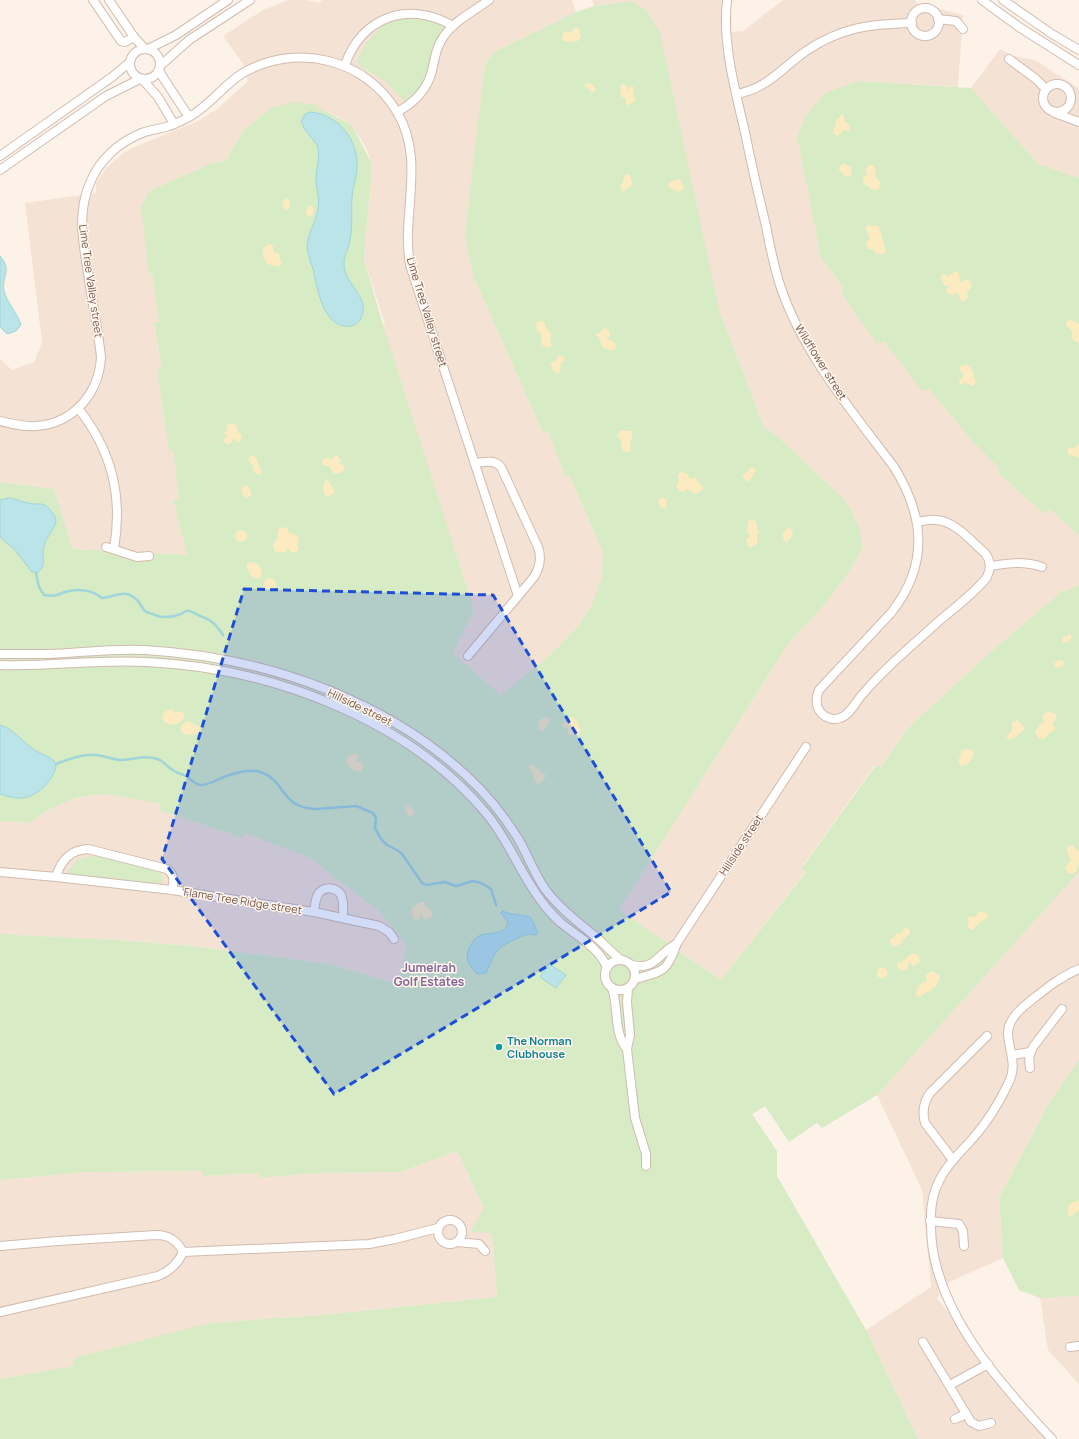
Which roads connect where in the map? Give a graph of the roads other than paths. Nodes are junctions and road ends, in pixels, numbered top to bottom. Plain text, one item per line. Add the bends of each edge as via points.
1 (93, 0) edge
2 (110, 0) edge
3 (228, 0) edge
4 (250, 0) edge
5 (490, 0) edge
6 (727, 0) edge
7 (982, 0) edge
8 (1004, 0) edge
9 (938, 18) junction
10 (912, 23) junction
11 (452, 26) junction
12 (963, 29) dead end
13 (134, 36) junction
14 (146, 49) junction
15 (1079, 50) edge
16 (1009, 59) dead end
17 (130, 62) junction
18 (345, 65) junction
19 (1079, 65) edge
20 (159, 68) junction
21 (141, 79) junction
22 (1046, 89) junction
23 (736, 94) junction
24 (178, 100) junction
25 (163, 106) junction
26 (1069, 107) junction
27 (397, 112) junction
28 (1054, 113) junction
29 (190, 117) junction
30 (1079, 122) edge
31 (174, 124) junction
32 (0, 156) edge
33 (0, 170) edge
34 (78, 408) junction
35 (0, 421) edge
36 (475, 463) junction
37 (917, 522) junction
38 (148, 556) dead end
39 (990, 566) junction
40 (1042, 567) dead end
41 (518, 596) junction
42 (0, 654) edge
43 (468, 656) dead end
44 (0, 665) edge
45 (379, 715) junction
46 (374, 725) junction
47 (806, 747) dead end
48 (0, 872) edge
49 (56, 877) junction
50 (172, 890) junction
51 (314, 912) junction
52 (343, 917) junction
53 (394, 939) dead end
54 (676, 944) junction
55 (621, 960) junction
56 (656, 961) junction
57 (668, 964) junction
58 (632, 965) junction
59 (607, 968) junction
60 (1079, 968) edge
61 (658, 973) junction
62 (635, 979) junction
63 (612, 988) junction
64 (628, 988) junction
65 (1062, 1009) dead end
66 (987, 1036) dead end
67 (627, 1049) junction
68 (1030, 1052) junction
69 (1012, 1055) junction
70 (1030, 1068) dead end
71 (953, 1160) junction
72 (646, 1166) dead end
73 (930, 1220) junction
74 (438, 1228) junction
75 (457, 1242) junction
76 (0, 1246) edge
77 (964, 1246) dead end
78 (485, 1251) dead end
79 (184, 1252) junction
80 (0, 1312) edge
81 (924, 1342) dead end
82 (1079, 1346) edge
83 (1070, 1347) dead end
84 (988, 1364) junction
85 (950, 1385) junction
86 (966, 1414) junction
87 (955, 1419) dead end
88 (991, 1423) dead end
89 (1052, 1439) edge

1 - 13 street via 121,41 125,42
2 - 13 street
3 - 14 street via 176,35
4 - 20 street via 189,40
5 - 11 street
6 - 23 street, Wildflower street via 726,37
7 - 19 street via 1019,28
8 - 15 street
9 - 10 street via 931,10 923,9 916,12
9 - 10 street via 937,30 928,36 917,33
9 - 12 street via 956,21
10 - 23 street via 875,24 848,30 806,51 762,86
11 - 18 street via 426,15 407,14 389,18 364,33 352,48
11 - 27 street via 438,45 430,77 424,89 409,105
13 - 14 street
14 - 17 street via 134,53
14 - 20 street via 157,54
16 - 22 street
17 - 21 street via 132,72
17 - 32 street
18 - 27 street, Lime Tree Valley street via 374,85
18 - 29 street, Lime Tree Valley street via 306,58 267,63 236,78
20 - 21 street via 154,76
20 - 24 street
21 - 25 street
21 - 33 street via 106,96
22 - 26 street via 1058,84 1066,87 1072,99
22 - 28 street via 1044,105
23 - 37 street, Wildflower street via 770,244 781,288 790,310 828,378 902,479 914,506
24 - 25 street via 174,107 168,109
24 - 29 street
25 - 31 street
26 - 28 street via 1063,112
26 - 30 street
27 - 36 street, Lime Tree Valley street via 406,132 412,162 407,236 410,265
28 - 30 street
29 - 31 street, Lime Tree Valley street
31 - 34 street, Lime Tree Valley street via 144,133 120,145 97,169 87,191 83,207 83,242 101,357 95,384
34 - 35 street, Lime Tree Valley street via 64,418 47,424 28,426
34 - 38 street via 101,442 114,481 117,522 110,548 137,557
36 - 41 street, Lime Tree Valley street
36 - 41 street via 492,461 499,465 538,547 540,559 537,571
37 - 39 street via 937,520 952,525 985,553
37 - 39 street, Wildflower street via 917,558 910,582 891,613 819,690 816,705 825,716 833,719 847,714 893,662 984,581
39 - 40 street via 1021,562
41 - 43 street
42 - 45 street, Hillside street via 112,650 185,653 258,667 300,680
44 - 46 street, Hillside street via 122,661 208,668 284,686 339,707
45 - 46 street
45 - 55 street, Hillside street via 440,754 480,789 510,826 551,896
46 - 59 street, Hillside street via 425,757 472,797 498,829 546,908 600,955
47 - 54 street, Hillside street
48 - 49 street, Flame Tree Ridge street
49 - 50 street, Flame Tree Ridge street
49 - 50 street, Flame Tree Ridge street via 66,857 76,851 88,849 167,869 171,871 174,879
50 - 51 street, Flame Tree Ridge street
51 - 52 street, Flame Tree Ridge street
51 - 52 street, Flame Tree Ridge street via 318,894 325,889 332,889 339,892 343,899
52 - 53 street, Flame Tree Ridge street via 383,928
54 - 56 street, Hillside street
54 - 57 street, Hillside street
55 - 58 street, Hillside street
55 - 59 street via 613,962
56 - 57 street via 665,960
56 - 58 street, Hillside street via 644,966
56 - 61 street via 653,968
57 - 61 street, Hillside street
58 - 62 street via 636,974
59 - 63 street, Hillside street via 605,978
60 - 69 street via 1058,979 1014,1016 1008,1032
61 - 62 street, Hillside street
62 - 64 street
63 - 64 street
63 - 67 street, Hillside street via 620,1037
64 - 67 street via 630,1035
65 - 68 street
66 - 71 street via 930,1092 924,1104 925,1123
67 - 72 street via 635,1118 646,1154
68 - 69 street
68 - 70 street
69 - 71 street via 1010,1079 995,1109
71 - 73 street via 936,1188
73 - 77 street via 959,1224 963,1231
73 - 84 street via 933,1254 942,1285 959,1323
74 - 75 street via 438,1236 443,1242
74 - 75 street via 446,1220 458,1222 462,1234
74 - 79 street via 369,1244
75 - 78 street via 479,1244
76 - 79 street via 156,1235 172,1239
79 - 80 street via 171,1269 150,1279
81 - 85 street
82 - 83 street
84 - 85 street
84 - 89 street
85 - 86 street
86 - 87 street
86 - 88 street via 976,1426

